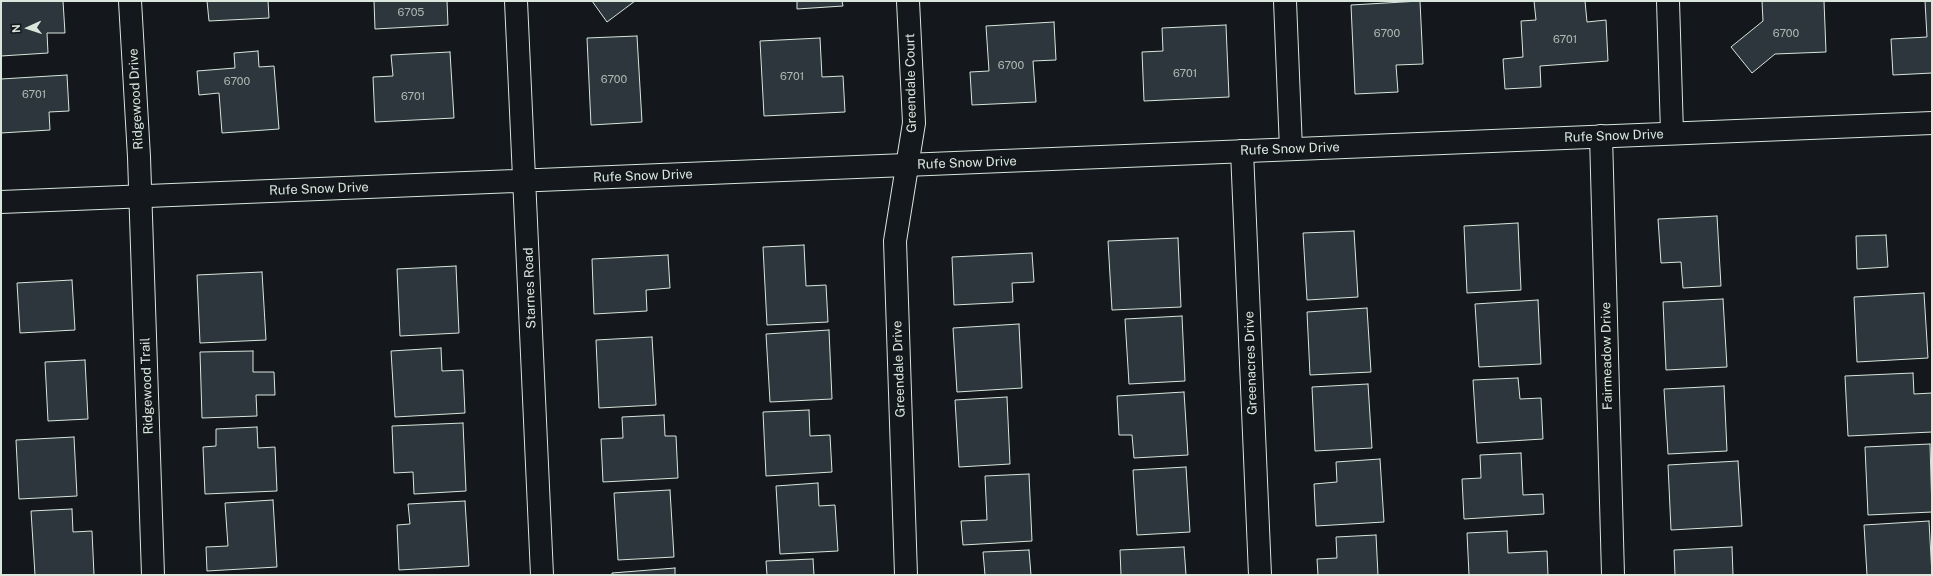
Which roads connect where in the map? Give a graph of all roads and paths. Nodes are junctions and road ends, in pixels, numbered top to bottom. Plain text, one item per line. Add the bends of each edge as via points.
1 (130, 1) edge
2 (516, 1) edge
3 (908, 1) edge
4 (1285, 1) edge
5 (1668, 1) edge
6 (1932, 123) edge
7 (1672, 133) junction
8 (1602, 136) junction
9 (1291, 149) junction
10 (1242, 151) junction
11 (908, 165) junction
12 (526, 180) junction
13 (140, 196) junction
14 (1, 202) edge
15 (153, 575) edge
16 (542, 575) edge
17 (906, 575) edge
18 (1260, 575) edge
19 (1613, 575) edge

1 - 13 main road, Ridgewood Drive
2 - 12 main road, Starnes Road
3 - 11 main road, Greendale Court via 914,123
4 - 9 main road
5 - 7 main road
6 - 7 main road, Rufe Snow Drive
7 - 8 main road, Rufe Snow Drive
8 - 9 main road, Rufe Snow Drive
8 - 19 main road, Fairmeadow Drive
9 - 10 main road, Rufe Snow Drive
10 - 11 main road, Rufe Snow Drive
10 - 18 main road, Greenacres Drive
11 - 12 main road, Rufe Snow Drive
11 - 17 main road, Greendale Drive via 895,241
12 - 13 main road, Rufe Snow Drive
12 - 16 main road, Starnes Road
13 - 14 main road, Rufe Snow Drive
13 - 15 main road, Ridgewood Trail

